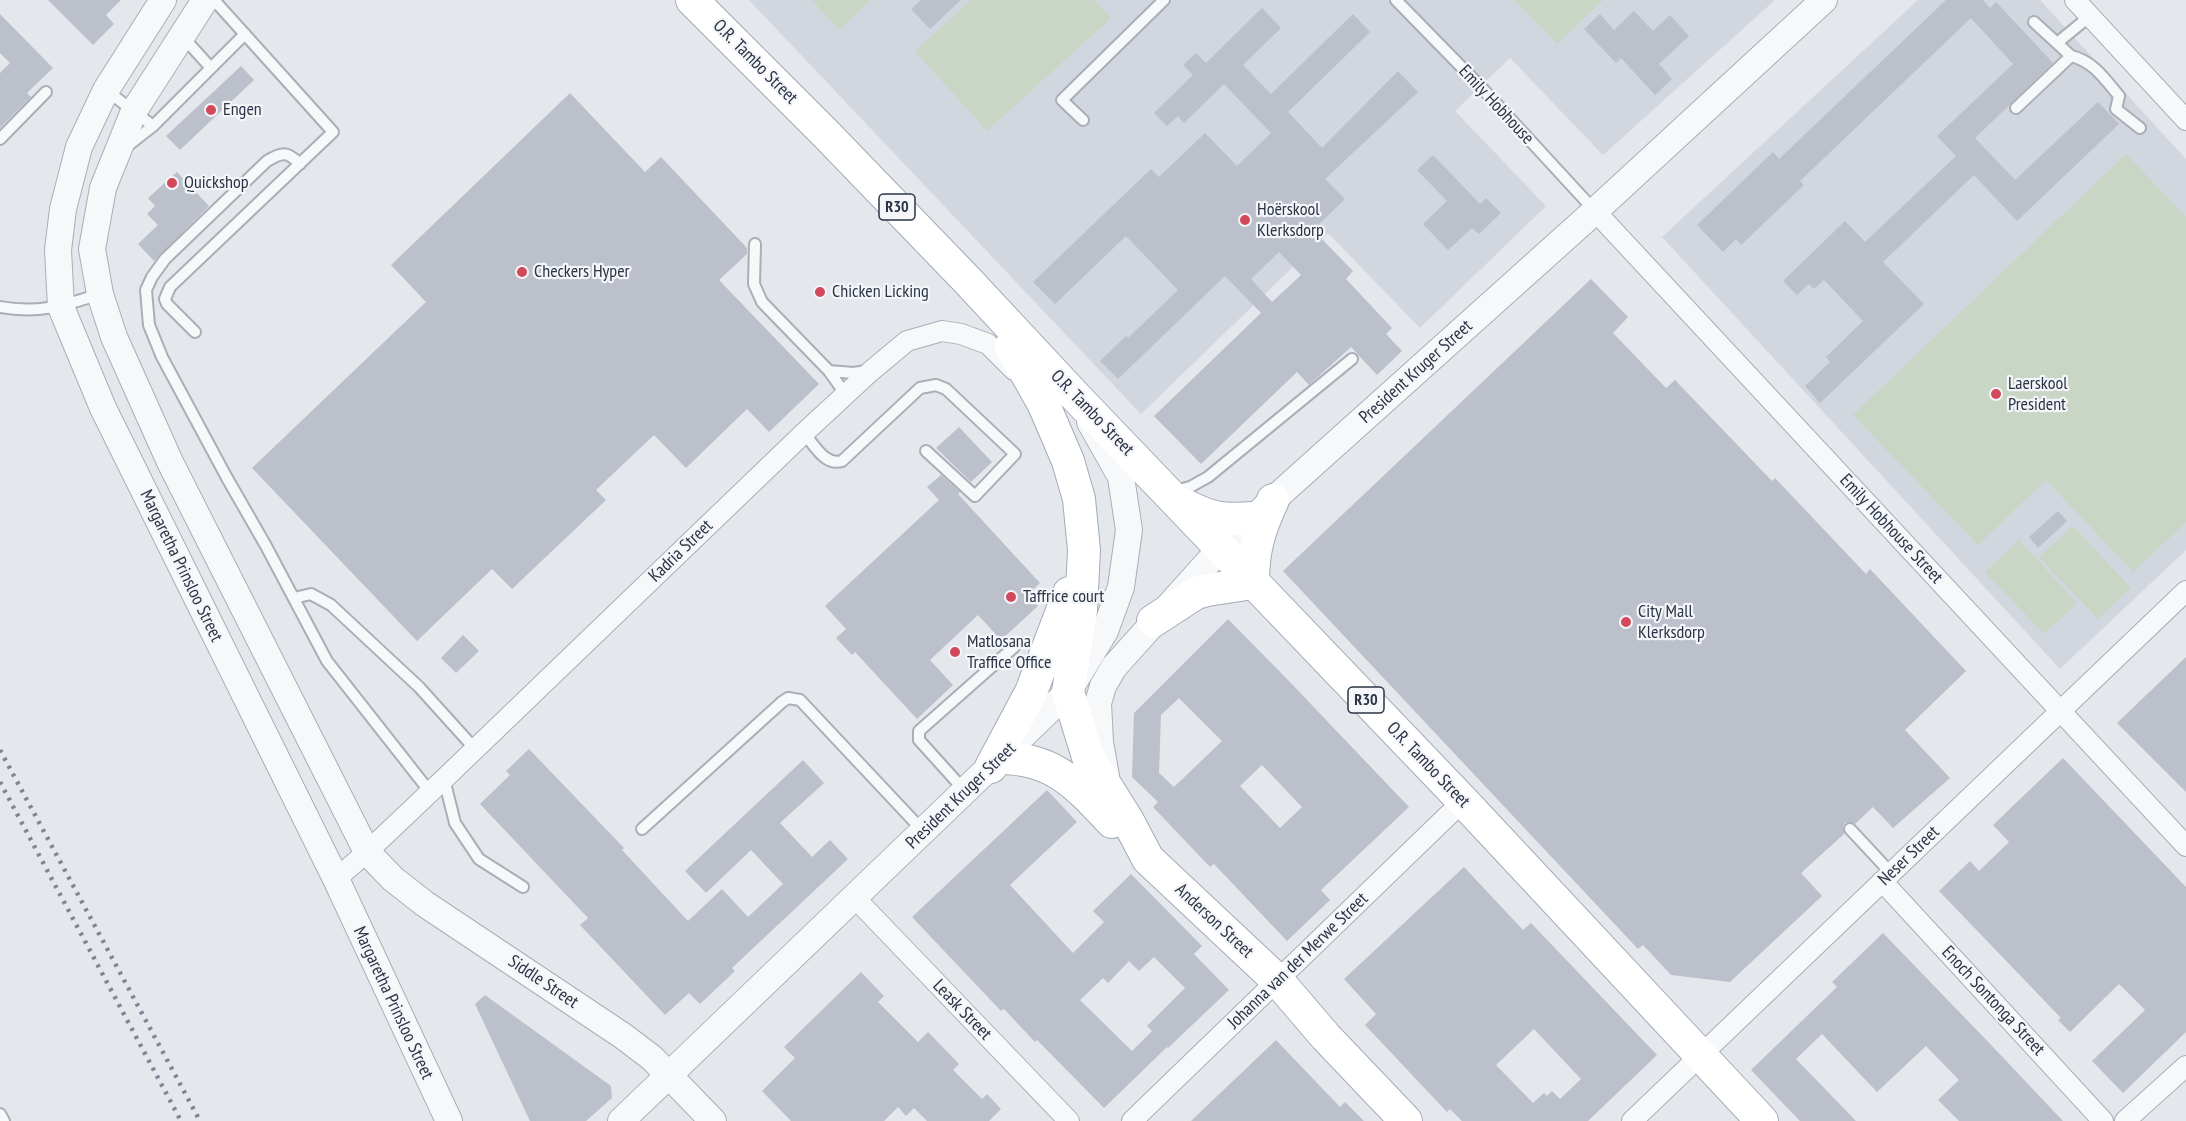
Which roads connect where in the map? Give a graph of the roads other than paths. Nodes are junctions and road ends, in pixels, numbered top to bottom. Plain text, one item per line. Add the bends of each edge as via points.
1 (163, 0) edge
2 (205, 0) edge
3 (214, 0) edge
4 (692, 0) edge
5 (1164, 0) edge
6 (1824, 0) edge
7 (1400, 1) edge
8 (2080, 4) edge
9 (2034, 22) dead end
10 (245, 34) junction
11 (183, 37) junction
12 (2057, 43) junction
13 (2071, 56) junction
14 (211, 68) junction
15 (106, 90) junction
16 (46, 92) dead end
17 (2016, 108) dead end
18 (143, 118) junction
19 (1083, 120) dead end
20 (2186, 120) edge
21 (2140, 129) dead end
22 (0, 139) edge
23 (300, 164) junction
24 (1595, 211) junction
25 (755, 244) dead end
26 (967, 280) junction
27 (100, 294) junction
28 (0, 307) edge
29 (61, 307) junction
30 (195, 332) dead end
31 (1352, 359) dead end
32 (829, 371) junction
33 (871, 371) junction
34 (846, 395) junction
35 (1076, 397) junction
36 (1044, 405) junction
37 (804, 433) junction
38 (926, 451) dead end
39 (1171, 496) junction
40 (1263, 509) junction
41 (1221, 548) junction
42 (1084, 550) junction
43 (1253, 583) junction
44 (2186, 591) edge
45 (294, 598) junction
46 (1153, 621) junction
47 (1014, 647) dead end
48 (1068, 692) junction
49 (2060, 711) junction
50 (475, 749) junction
51 (995, 762) junction
52 (444, 779) junction
53 (966, 791) junction
54 (1109, 791) junction
55 (430, 792) junction
56 (1463, 801) junction
57 (642, 829) dead end
58 (1850, 829) dead end
59 (924, 832) junction
60 (2186, 846) edge
61 (367, 852) junction
62 (1149, 859) junction
63 (1886, 877) junction
64 (336, 879) junction
65 (524, 887) dead end
66 (855, 898) junction
67 (1278, 981) junction
68 (1701, 1055) junction
69 (2186, 1066) edge
70 (669, 1075) junction
71 (0, 1114) edge
72 (4, 1121) edge
73 (449, 1121) edge
74 (621, 1121) edge
75 (713, 1121) edge
76 (1069, 1121) edge
77 (1132, 1121) edge
78 (1406, 1121) edge
79 (1632, 1121) edge
80 (1762, 1121) edge
81 (2103, 1121) edge
82 (2125, 1121) edge

1 - 15 street, Margaretha Prinsloo Street
2 - 11 street, Margaretha Prinsloo Street
3 - 10 lane
4 - 26 main road, O.R. Tambo Street / R30
5 - 19 lane via 1062,100
6 - 24 street, President Kruger Street
7 - 24 lane, Emily Hobhouse
8 - 12 lane
8 - 20 street
9 - 12 lane
10 - 14 lane
10 - 23 lane via 333,132
11 - 14 lane
11 - 18 street, Margaretha Prinsloo Street
12 - 13 lane
13 - 17 lane
13 - 21 lane via 2095,68 2119,96 2116,109
14 - 18 lane
15 - 18 lane
15 - 29 street, Margaretha Prinsloo Street via 79,147 63,209 58,250
16 - 22 lane
18 - 27 street, Margaretha Prinsloo Street via 114,158 103,188 92,249
23 - 30 lane via 170,287 167,304
23 - 45 lane via 284,153 267,161 165,259 146,290 148,325 162,357
24 - 40 street, President Kruger Street
24 - 49 street, Emily Hobhouse Street
25 - 32 lane via 754,284 762,302
26 - 35 main road, O.R. Tambo Street / R30
26 - 36 main road, O.R. Tambo Street / R30 via 1019,358
27 - 29 lane
27 - 61 street, Margaretha Prinsloo Street via 114,337 170,462
28 - 29 lane
29 - 64 street, Margaretha Prinsloo Street via 103,408
31 - 39 lane via 1208,477
32 - 33 lane
32 - 34 lane
33 - 34 street, Kadria Street
33 - 36 street, Kadria Street via 907,341 942,331 961,334 988,344
34 - 37 street, Kadria Street
35 - 39 main road, O.R. Tambo Street / R30
35 - 48 street, President Kruger Street via 1121,477 1129,530 1121,587 1105,631
36 - 42 main road, O.R. Tambo Street / R30 via 1068,460 1079,499
37 - 38 lane via 829,462 842,461 920,388 936,385 946,389 1015,454 975,496
37 - 50 street, Kadria Street
39 - 40 main road via 1207,516 1227,520
39 - 41 main road, O.R. Tambo Street / R30
40 - 41 street, President Kruger Street
40 - 43 main road via 1253,557
41 - 43 main road, O.R. Tambo Street / R30
41 - 46 street, President Kruger Street
42 - 48 main road, O.R. Tambo Street / R30
42 - 51 main road via 1031,692
43 - 46 main road via 1196,593
43 - 56 main road, O.R. Tambo Street / R30
44 - 49 street, Neser Street
45 - 50 lane via 311,594 332,605 419,687
45 - 55 lane via 327,661
46 - 54 street, President Kruger Street via 1114,667 1098,703
47 - 53 lane via 919,731 919,740
48 - 51 street, President Kruger Street
48 - 54 main road, Anderson Street / R30 via 1088,757
49 - 60 street, Emily Hobhouse Street
49 - 63 street, Neser Street
50 - 52 street, Kadria Street
51 - 53 street, President Kruger Street
51 - 62 main road via 1017,758 1054,769 1083,791
52 - 55 street, Kadria Street
52 - 65 lane via 455,823 479,859
53 - 59 street, President Kruger Street
54 - 62 main road, Anderson Street / R30
55 - 61 street, Kadria Street
56 - 67 street, Johanna van der Merwe Street
56 - 68 main road, O.R. Tambo Street / R30
57 - 59 lane via 782,702 794,698
58 - 63 lane
59 - 66 street, President Kruger Street
61 - 64 street, Kadria Street
61 - 70 street, Siddle Street via 425,904 623,1036
62 - 67 main road, Anderson Street / R30
63 - 68 street, Neser Street
63 - 81 street, Enoch Sontonga Street
64 - 73 street, Margaretha Prinsloo Street
66 - 70 street, President Kruger Street
66 - 76 street, Leask Street
67 - 77 street, Johanna van der Merwe Street
67 - 78 main road, Anderson Street / R30
68 - 79 street, Neser Street
68 - 80 main road, O.R. Tambo Street / R30
69 - 82 street
70 - 74 street, President Kruger Street
70 - 75 street, Siddle Street
71 - 72 lane

